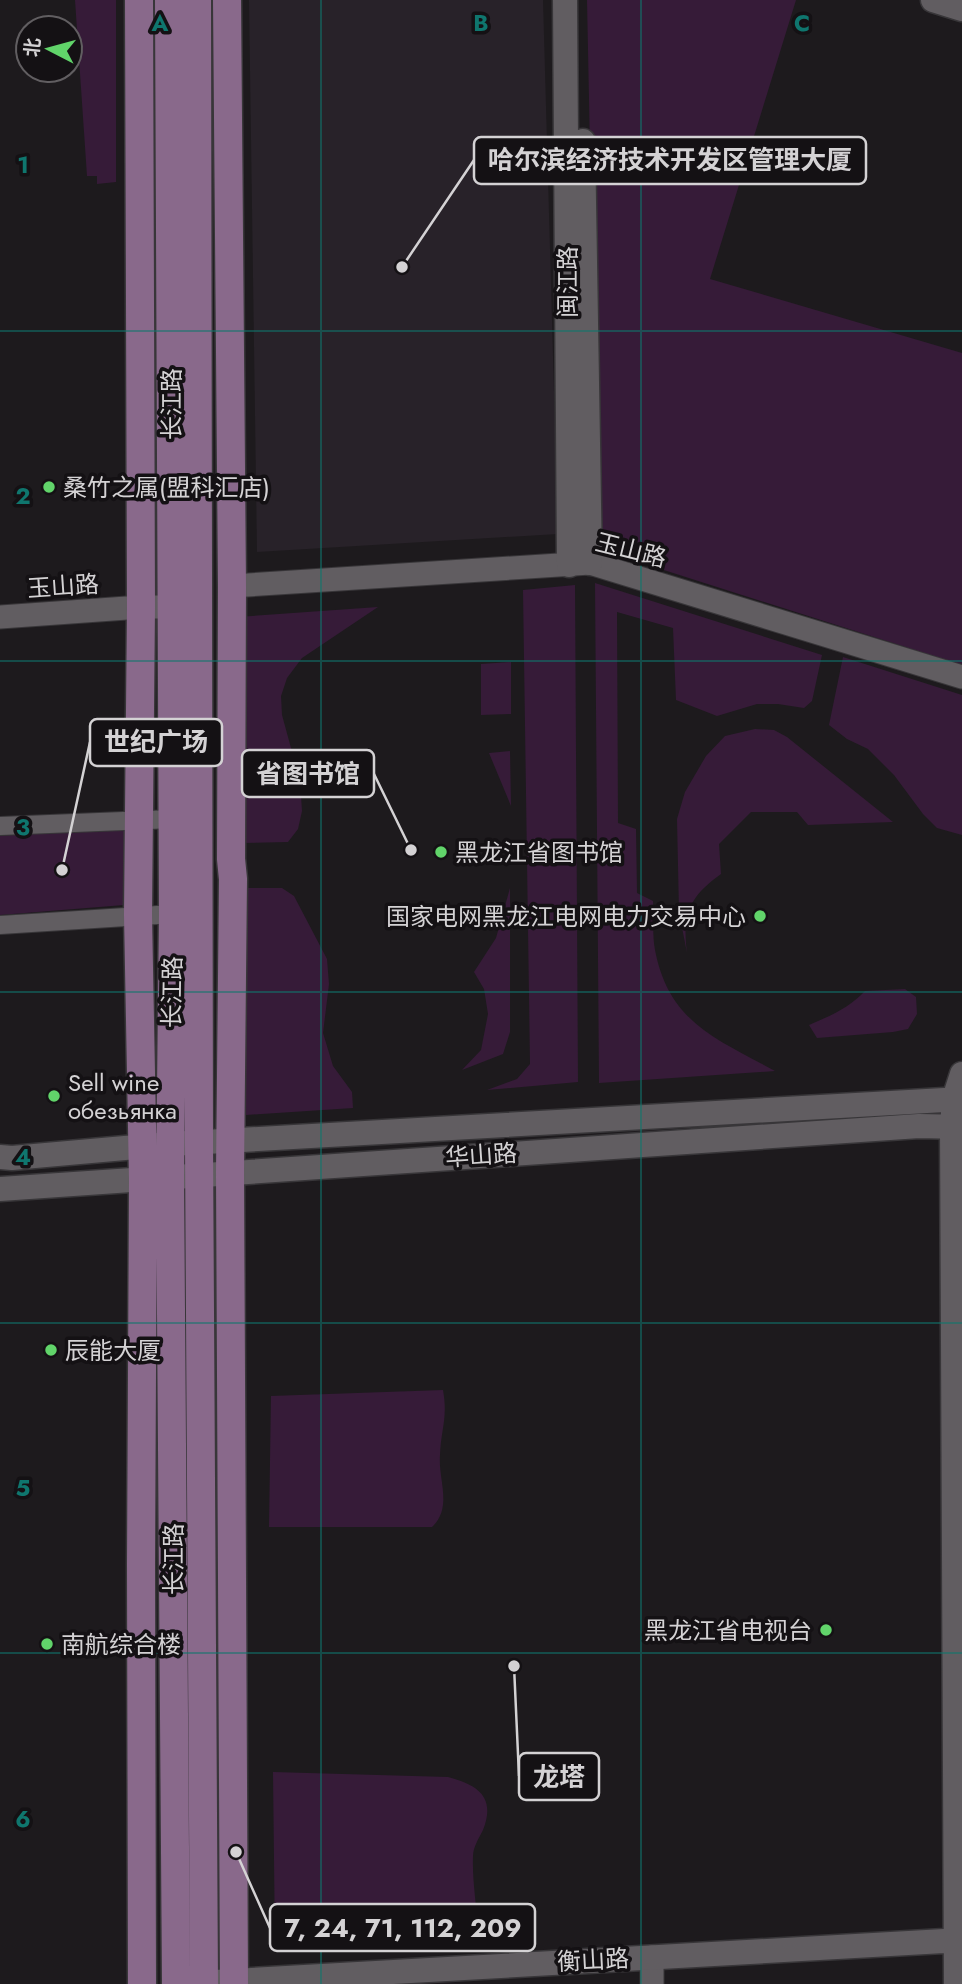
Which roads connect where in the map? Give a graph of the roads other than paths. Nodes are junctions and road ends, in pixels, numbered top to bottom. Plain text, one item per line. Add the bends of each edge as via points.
1 (139, 0) edge
2 (169, 0) edge
3 (197, 0) edge
4 (227, 0) edge
5 (565, 0) edge
6 (581, 0) edge
7 (933, 0) edge
8 (962, 9) edge
9 (580, 564) junction
10 (232, 586) junction
11 (141, 607) junction
12 (172, 607) junction
13 (0, 617) edge
14 (962, 677) edge
15 (139, 819) junction
16 (173, 819) junction
17 (0, 826) edge
18 (173, 914) junction
19 (138, 915) junction
20 (0, 925) edge
21 (962, 1074) edge
22 (958, 1099) edge
23 (957, 1127) edge
24 (231, 1142) junction
25 (170, 1144) junction
26 (199, 1144) junction
27 (142, 1147) junction
28 (4, 1159) edge
29 (230, 1171) junction
30 (199, 1174) junction
31 (156, 1178) junction
32 (4, 1187) edge
33 (959, 1940) edge
34 (652, 1957) junction
35 (234, 1982) edge
36 (142, 1984) edge
37 (176, 1984) edge
38 (182, 1984) edge
39 (204, 1984) edge
40 (652, 1984) edge
41 (956, 1984) edge

1 - 11 main road
2 - 12 main road, 长江路
3 - 26 main road, 长江路
4 - 10 main road
5 - 9 main road, 闽江路
6 - 9 main road, 闽江路
7 - 8 main road
9 - 10 street, 玉山路
9 - 14 street, 玉山路
10 - 24 main road
11 - 12 street, 玉山路
11 - 13 street, 玉山路
11 - 15 main road
12 - 16 main road, 长江路
15 - 16 street
15 - 17 street
15 - 19 main road
16 - 18 main road, 长江路
18 - 19 street
18 - 25 main road, 长江路
19 - 20 street
19 - 27 main road
21 - 22 main road
22 - 23 main road
22 - 24 main road, 华山路
23 - 29 main road, 华山路
23 - 33 main road
24 - 26 main road, 华山路
24 - 29 main road
25 - 26 main road, 华山路
25 - 27 main road, 华山路
25 - 31 main road, 长江路
26 - 30 main road, 长江路
27 - 28 main road, 华山路
27 - 31 main road
29 - 30 main road, 华山路
29 - 35 main road
30 - 31 main road, 华山路
30 - 39 main road, 长江路
31 - 32 main road, 华山路
31 - 36 main road via 141,1537
31 - 37 main road, 长江路
33 - 34 main road, 衡山路
33 - 41 main road
34 - 35 main road, 衡山路
34 - 40 street
35 - 39 main road, 衡山路
38 - 39 main road, 衡山路

